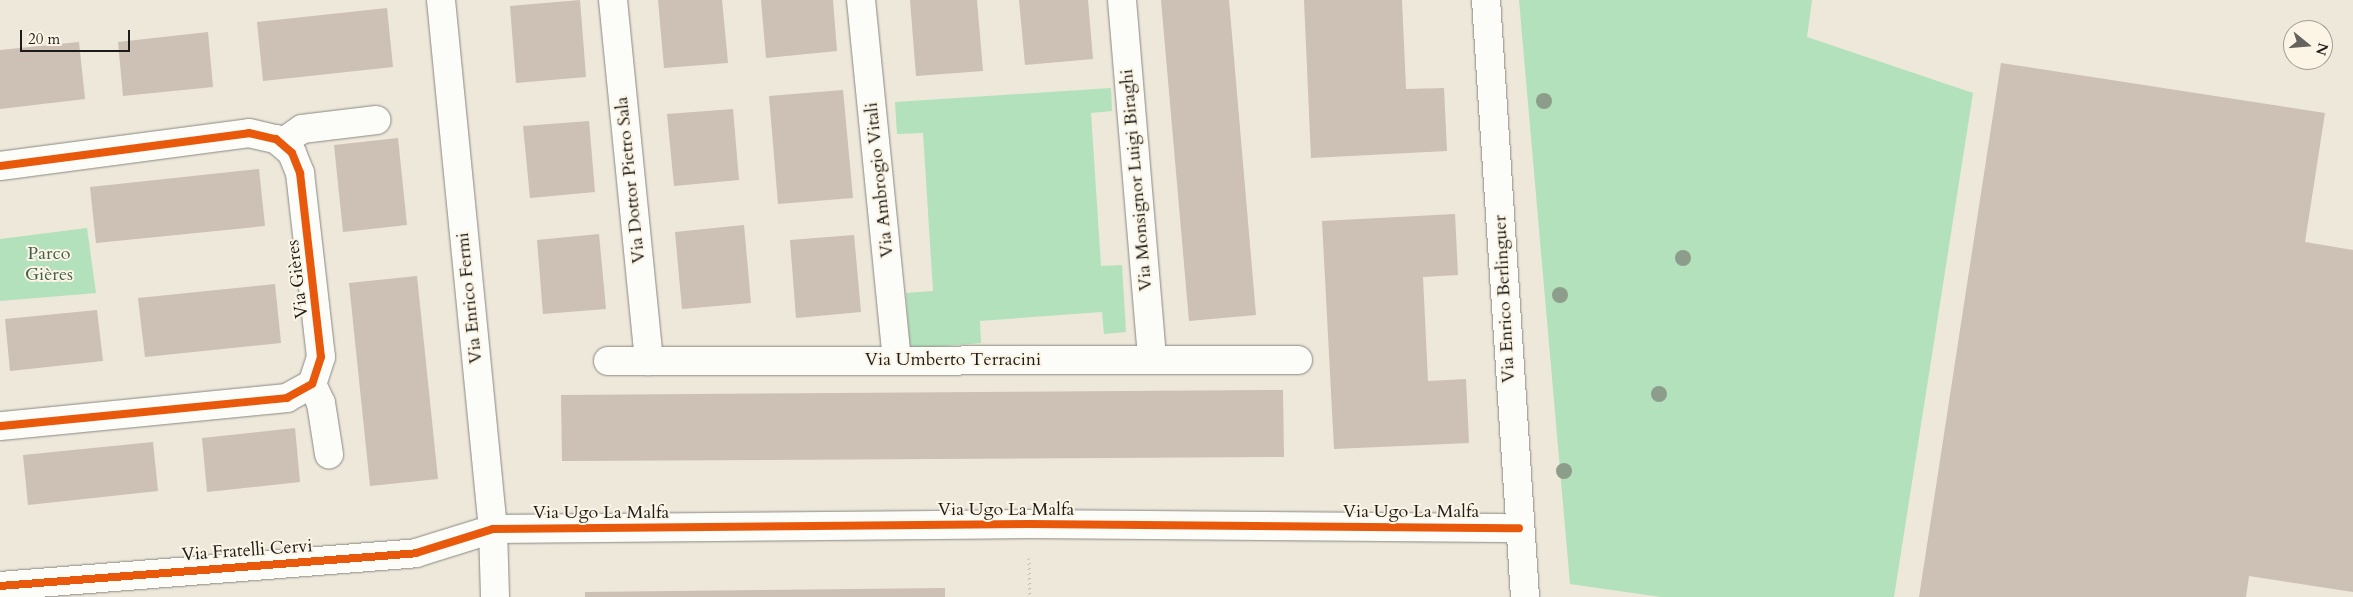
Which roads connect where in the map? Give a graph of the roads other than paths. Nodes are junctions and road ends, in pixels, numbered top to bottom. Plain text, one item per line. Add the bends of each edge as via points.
1 (441, 0) edge
2 (613, 0) edge
3 (861, 0) edge
4 (1122, 0) edge
5 (1486, 0) edge
6 (376, 120) dead end
7 (282, 143) junction
8 (0, 166) edge
9 (897, 360) junction
10 (1152, 360) junction
11 (1298, 360) dead end
12 (608, 361) dead end
13 (649, 361) junction
14 (312, 384) junction
15 (0, 426) edge
16 (329, 454) dead end
17 (1518, 528) junction
18 (493, 529) junction
19 (0, 586) edge
20 (495, 597) edge
21 (1525, 597) edge

1 - 18 street, Via Enrico Fermi
2 - 13 street, Via Dottor Pietro Sala
3 - 9 street, Via Ambrogio Vitali
4 - 10 street, Via Monsignor Luigi Biraghi
5 - 17 street, Via Enrico Berlinguer
6 - 7 street via 302,129
7 - 8 street via 263,134 249,134
7 - 14 street, Via Gières via 292,153 300,172 321,349 321,364
9 - 10 street, Via Umberto Terracini
9 - 13 street, Via Umberto Terracini
10 - 11 street, Via Umberto Terracini
12 - 13 street, Via Umberto Terracini
14 - 15 street via 287,398
14 - 16 street via 321,403
17 - 18 street, Via Ugo La Malfa via 1029,524
17 - 21 street, Via Enrico Berlinguer
18 - 19 street, Via Fratelli Cervi via 416,553
18 - 20 street, Via Enrico Fermi

